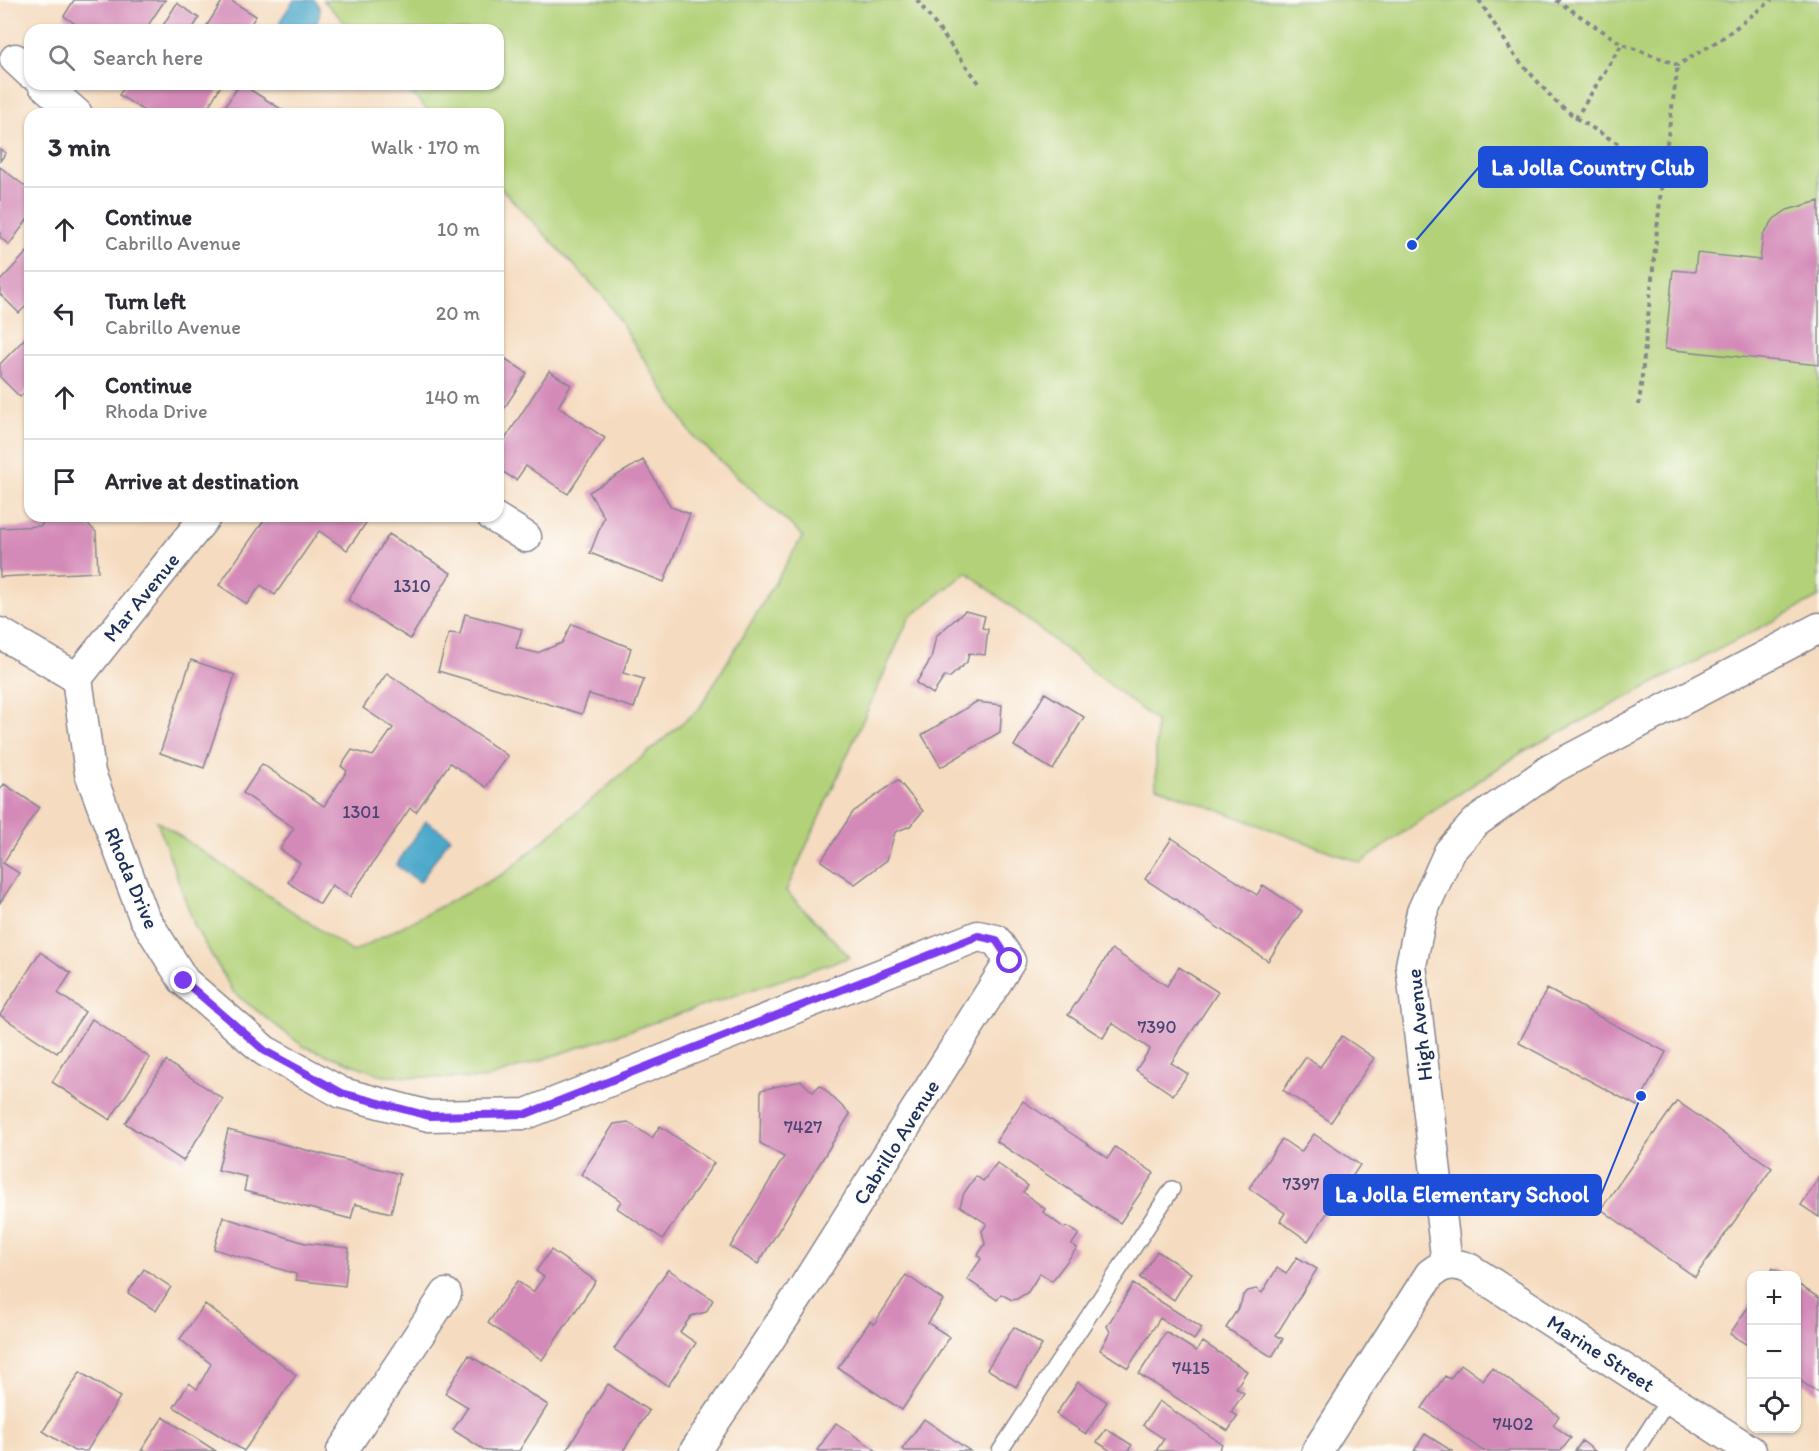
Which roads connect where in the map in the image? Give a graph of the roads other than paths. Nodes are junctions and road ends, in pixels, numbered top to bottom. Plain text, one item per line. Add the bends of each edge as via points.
1 (50, 90) edge
2 (70, 108) edge
3 (201, 522) edge
4 (502, 522) edge
5 (526, 537) dead end
6 (1819, 628) edge
7 (0, 633) edge
8 (76, 678) junction
9 (876, 977) joint
10 (1172, 1189) dead end
11 (1447, 1264) junction
12 (446, 1294) dead end
13 (1670, 1397) junction
14 (342, 1451) edge
15 (695, 1451) edge
16 (1000, 1451) edge
17 (1317, 1451) edge
18 (1635, 1451) edge
19 (1751, 1451) edge

1 - 2 street
3 - 8 street, Mar Avenue
4 - 5 street
6 - 11 street, High Avenue via 1551,769 1476,822 1449,852 1422,912 1411,965
7 - 8 street
8 - 9 street, Rhoda Drive via 90,773 144,916 184,981 265,1051 342,1093 429,1116 526,1114
9 - 15 street, Cabrillo Avenue via 978,936 996,940 1010,961 799,1295
10 - 16 lane
11 - 13 street, Marine Street via 1470,1269
11 - 17 street via 1430,1274
12 - 14 street
13 - 18 lane
13 - 19 street, Marine Street

